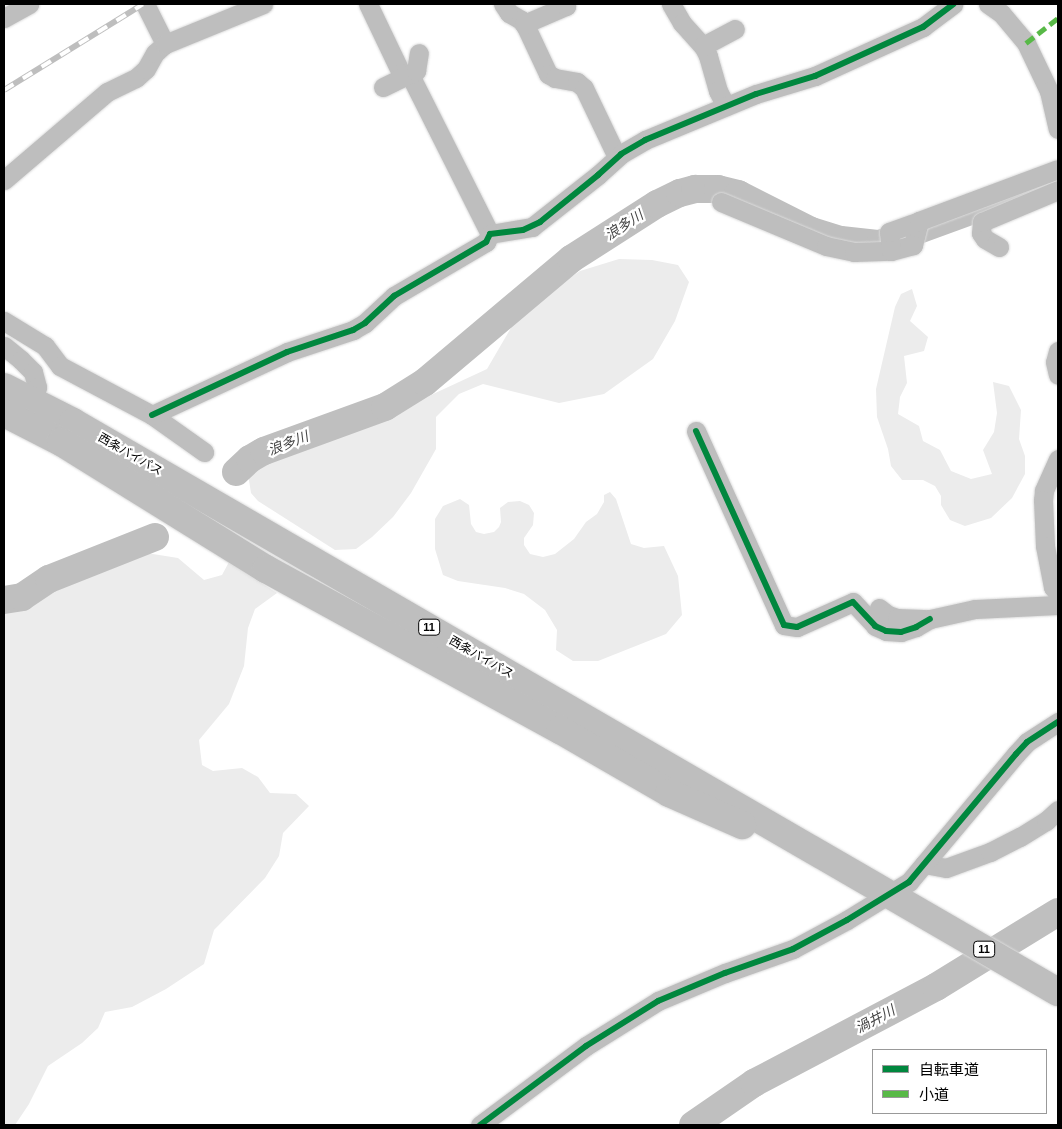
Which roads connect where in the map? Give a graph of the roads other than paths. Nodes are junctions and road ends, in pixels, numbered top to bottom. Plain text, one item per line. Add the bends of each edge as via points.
1 (29, 4) edge
2 (145, 4) edge
3 (264, 4) edge
4 (368, 4) edge
5 (502, 4) edge
6 (565, 4) edge
7 (671, 4) edge
8 (953, 4) edge
9 (988, 4) edge
10 (4, 18) edge
11 (524, 24) junction
12 (735, 30) dead end
13 (166, 44) junction
14 (703, 46) junction
15 (419, 53) dead end
16 (409, 76) junction
17 (383, 88) dead end
18 (726, 106) junction
19 (1058, 129) edge
20 (617, 157) junction
21 (1058, 169) edge
22 (4, 180) edge
23 (1058, 190) edge
24 (722, 202) dead end
25 (490, 234) junction
26 (999, 246) dead end
27 (4, 321) edge
28 (4, 346) edge
29 (1058, 351) edge
30 (1058, 375) edge
31 (4, 387) edge
32 (20, 413) edge
33 (152, 415) junction
34 (696, 431) dead end
35 (204, 452) dead end
36 (1058, 459) edge
37 (1058, 594) edge
38 (1058, 605) edge
39 (879, 608) dead end
40 (930, 619) junction
41 (1058, 722) edge
42 (1058, 810) edge
43 (924, 864) junction
44 (900, 901) junction
45 (1058, 992) edge
46 (480, 1125) edge

1 - 10 street
2 - 13 street
3 - 13 street
4 - 16 street via 401,73
5 - 11 street
6 - 11 street
7 - 14 street via 682,23
8 - 18 street via 924,27 815,76
9 - 19 street via 1001,13 1026,43 1049,91
11 - 20 street via 548,74 577,82 584,88
12 - 14 street
13 - 22 street via 136,78 108,92
14 - 18 street
15 - 16 street via 416,70
16 - 17 street
16 - 25 street
18 - 20 street via 645,140
20 - 25 street via 532,227
21 - 24 street via 918,228 889,232 890,244 854,252 826,246
23 - 26 street via 982,222 980,226 985,239
25 - 33 street via 486,242 406,287 353,330 288,352
27 - 33 street via 45,346 60,366
28 - 32 street via 33,372 37,387
29 - 30 street via 1055,362
31 - 32 highway, 西条バイパス / 11
32 - 44 highway, 西条バイパス / 11 via 73,422
33 - 35 street
34 - 40 street via 784,625 797,627 853,602 875,626 886,631 901,632
36 - 37 street via 1043,500 1045,546 1053,587
38 - 40 street via 976,609
39 - 40 street via 897,618
41 - 43 street via 1016,754
42 - 43 street via 1046,821 990,852 946,868
43 - 44 street via 909,882
44 - 45 highway, 西条バイパス / 11
44 - 46 street via 792,949 658,1001 586,1046

